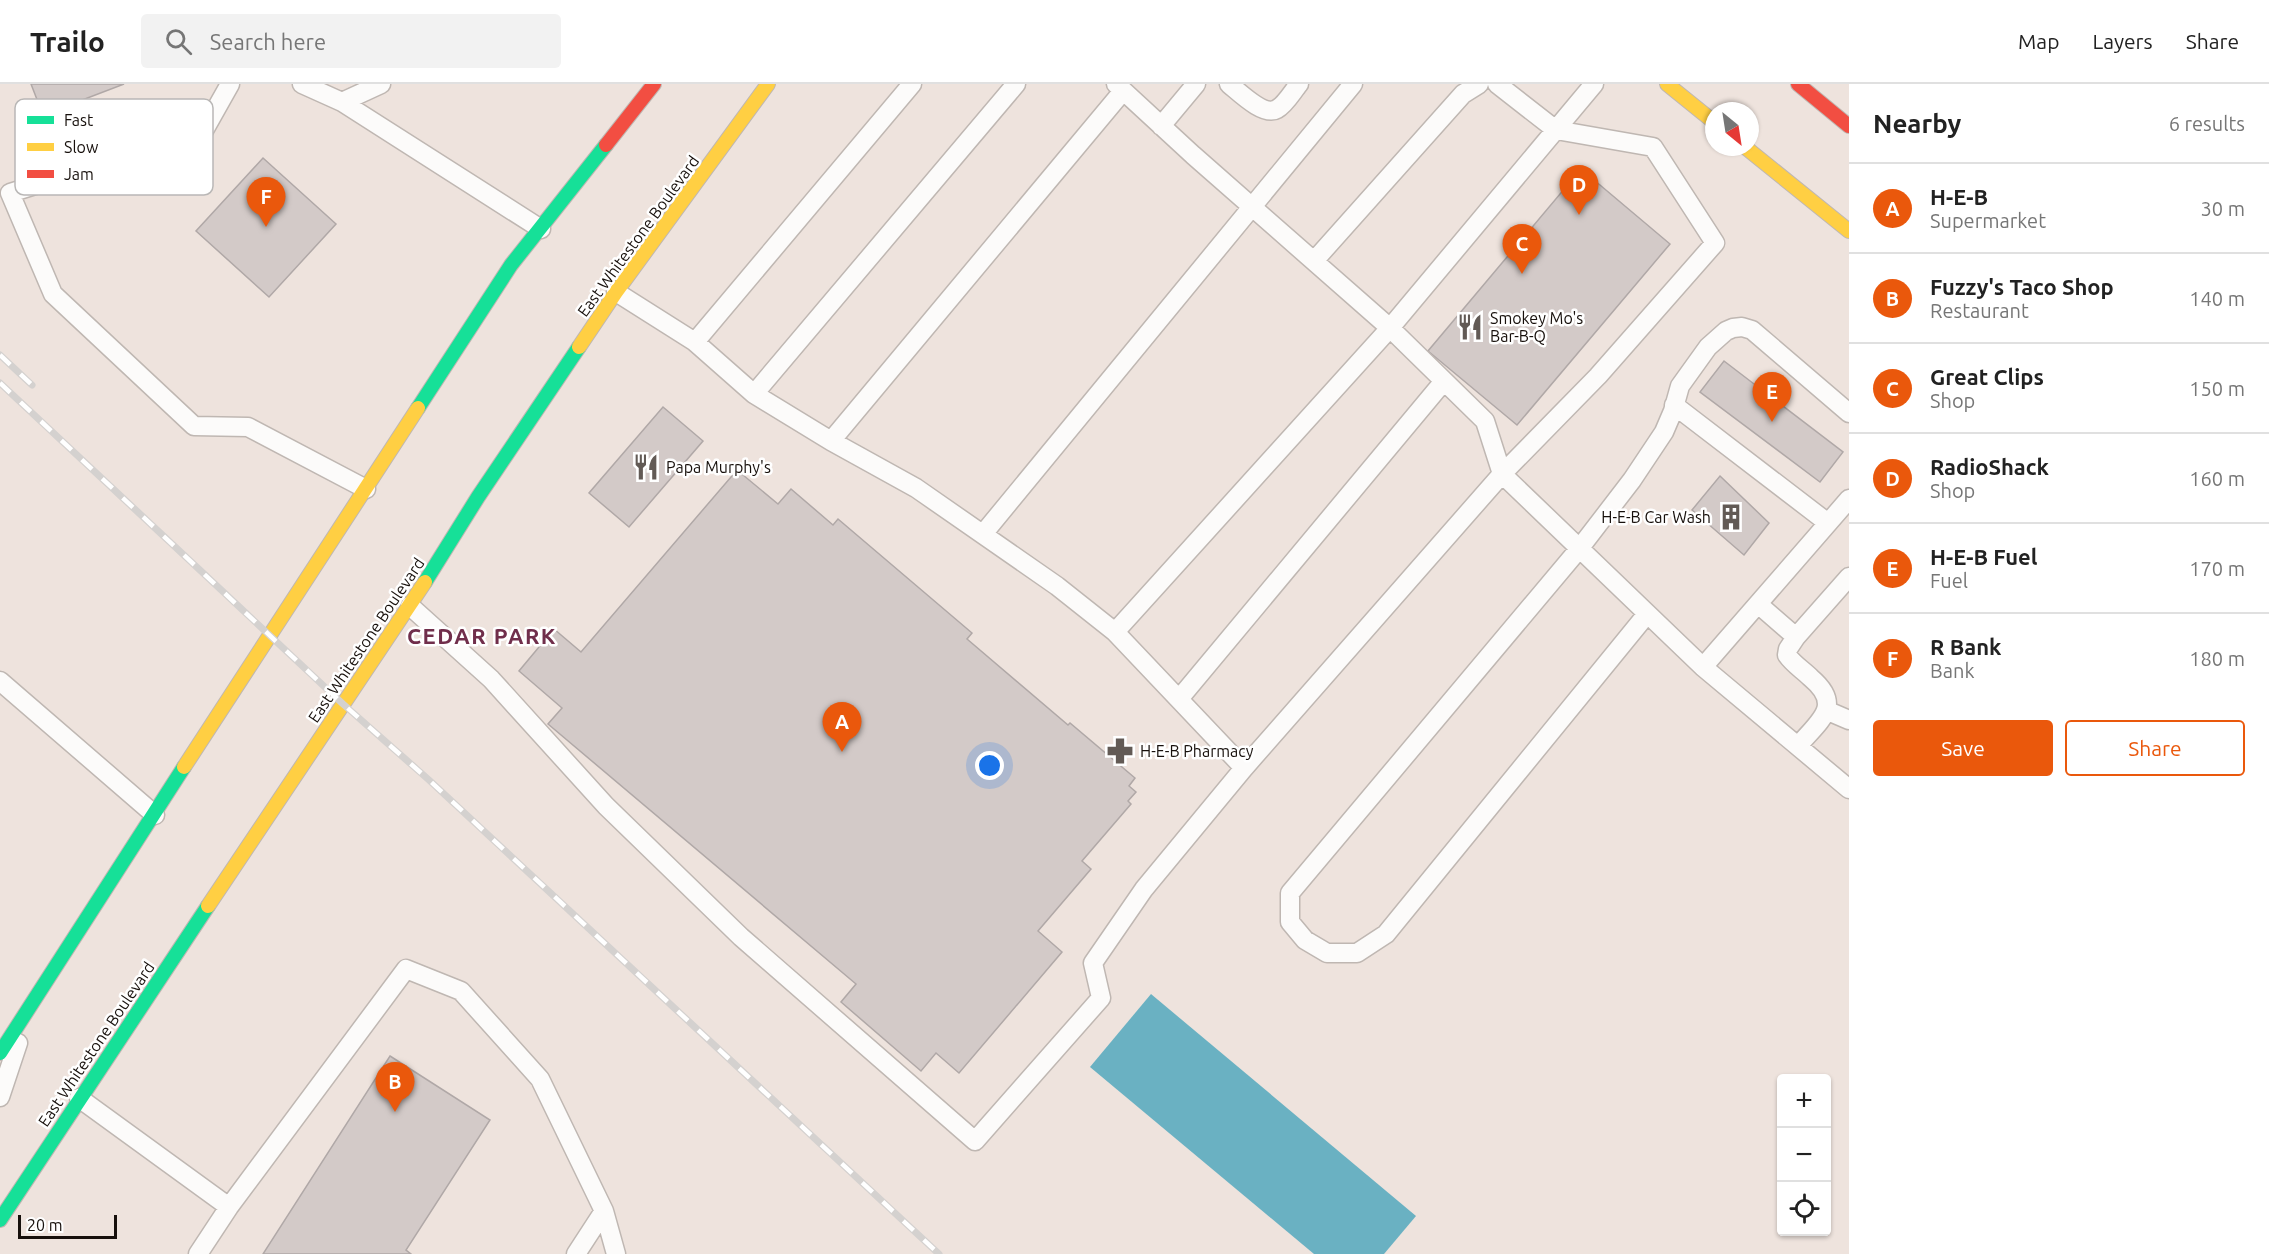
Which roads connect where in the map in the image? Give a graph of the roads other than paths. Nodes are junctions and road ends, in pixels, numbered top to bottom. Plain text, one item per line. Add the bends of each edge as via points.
1 (230, 84) edge
2 (302, 84) edge
3 (381, 84) edge
4 (654, 84) edge
5 (768, 84) edge
6 (912, 84) edge
7 (1016, 84) edge
8 (1196, 84) edge
9 (1229, 84) edge
10 (1299, 84) edge
11 (1353, 84) edge
12 (1479, 84) edge
13 (1497, 84) edge
14 (1594, 84) edge
15 (1667, 84) edge
16 (1802, 85) edge
17 (1119, 87) edge
18 (342, 102) junction
19 (213, 114) edge
20 (1705, 115) edge
21 (1161, 126) junction
22 (1849, 126) edge
23 (1556, 130) junction
24 (1756, 156) edge
25 (15, 192) edge
26 (1251, 207) junction
27 (541, 229) junction
28 (1849, 231) edge
29 (1314, 261) junction
30 (616, 292) junction
31 (1390, 328) junction
32 (695, 342) junction
33 (1444, 381) junction
34 (754, 394) junction
35 (1674, 405) junction
36 (1849, 413) edge
37 (831, 441) junction
38 (1502, 474) junction
39 (366, 489) junction
40 (1849, 500) edge
41 (1828, 524) junction
42 (983, 534) junction
43 (1579, 549) junction
44 (1849, 577) edge
45 (1758, 604) junction
46 (411, 606) junction
47 (1647, 614) junction
48 (1115, 632) junction
49 (1796, 637) junction
50 (1703, 667) junction
51 (0, 681) edge
52 (1179, 699) junction
53 (1828, 711) junction
54 (1849, 720) edge
55 (1798, 746) junction
56 (1244, 768) junction
57 (1849, 789) edge
58 (154, 815) junction
59 (31, 1004) junction
60 (0, 1053) edge
61 (0, 1097) edge
62 (79, 1098) junction
63 (229, 1207) junction
64 (604, 1211) junction
65 (0, 1220) edge
66 (198, 1254) edge
67 (576, 1254) edge
68 (616, 1254) edge

1 - 19 lane
2 - 18 lane
3 - 18 lane
4 - 27 main road
5 - 30 main road, East Whitestone Boulevard
6 - 32 lane
7 - 34 lane
8 - 21 lane
9 - 10 lane via 1256,106 1269,111 1277,109
11 - 26 lane
12 - 29 lane via 1456,101
13 - 23 lane
14 - 23 lane
15 - 20 main road
16 - 22 main road
17 - 21 lane
17 - 37 lane
18 - 27 lane
21 - 26 lane
23 - 31 lane
23 - 38 lane via 1653,147 1715,243 1598,376
24 - 28 main road
25 - 39 lane via 10,194 53,294 194,426 248,427
26 - 29 lane
26 - 42 lane
27 - 39 main road via 511,265
29 - 31 lane
30 - 32 lane
30 - 46 main road, East Whitestone Boulevard via 478,497
31 - 33 lane
31 - 48 lane
32 - 34 lane
33 - 38 lane via 1485,421
33 - 52 lane
34 - 37 lane
35 - 36 lane via 1680,386 1708,347 1726,331 1742,327 1752,330
35 - 41 lane
35 - 43 lane via 1664,432
37 - 42 lane via 916,488
38 - 43 lane
38 - 56 lane
39 - 58 main road
40 - 41 lane
41 - 45 lane
42 - 48 lane
43 - 47 lane
43 - 47 lane via 1290,893 1290,922 1305,940 1327,953 1357,953 1386,934
44 - 49 lane
45 - 49 lane
45 - 50 lane
46 - 56 lane via 491,679 606,806 741,937 975,1141 1101,998 1093,963 1144,889
46 - 62 main road, East Whitestone Boulevard
47 - 50 lane
48 - 52 lane
49 - 53 lane via 1787,655 1821,686 1828,699
50 - 55 lane
51 - 58 lane
52 - 56 lane
53 - 54 lane
53 - 55 lane
55 - 57 lane
58 - 59 main road
59 - 60 main road
59 - 61 lane
62 - 63 lane
62 - 65 main road, East Whitestone Boulevard
63 - 64 lane via 406,969 461,991 540,1079
63 - 66 lane
64 - 67 lane
64 - 68 lane

